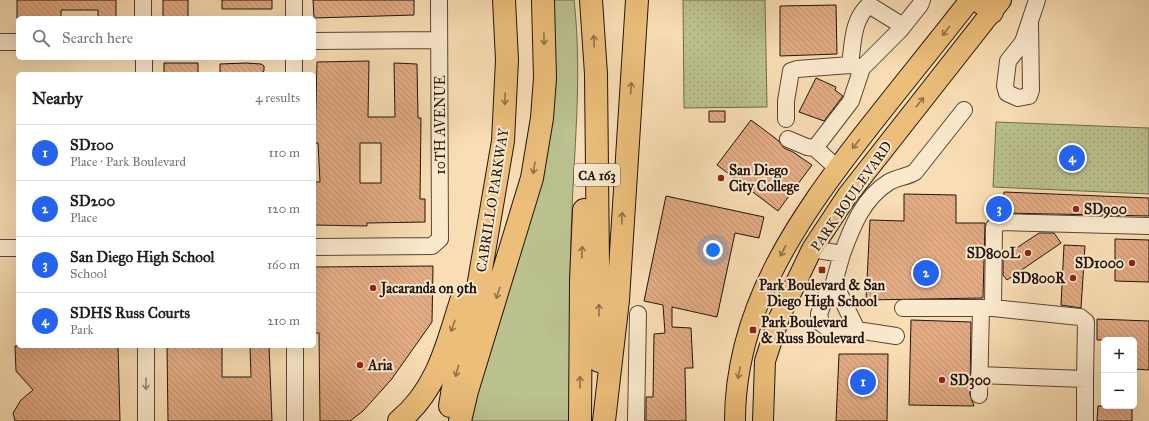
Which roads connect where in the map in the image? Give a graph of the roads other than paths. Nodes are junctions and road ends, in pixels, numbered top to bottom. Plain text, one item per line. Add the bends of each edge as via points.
1 (143, 0) edge
2 (294, 0) edge
3 (439, 0) edge
4 (504, 0) edge
5 (543, 0) edge
6 (591, 0) edge
7 (637, 0) edge
8 (922, 0) edge
9 (970, 0) edge
10 (1037, 0) edge
11 (990, 4) edge
12 (143, 16) edge
13 (294, 16) edge
14 (1030, 22) dead end
15 (903, 26) junction
16 (439, 40) junction
17 (316, 41) edge
18 (0, 42) edge
19 (16, 42) edge
20 (144, 60) edge
21 (294, 60) edge
22 (856, 66) junction
23 (144, 72) edge
24 (294, 72) edge
25 (596, 74) junction
26 (964, 110) dead end
27 (786, 119) dead end
28 (788, 139) dead end
29 (815, 148) junction
30 (838, 168) junction
31 (491, 209) junction
32 (1149, 226) edge
33 (316, 247) edge
34 (0, 248) edge
35 (16, 248) edge
36 (812, 249) junction
37 (842, 254) junction
38 (834, 286) junction
39 (903, 308) dead end
40 (987, 308) junction
41 (638, 314) dead end
42 (857, 330) junction
43 (896, 336) dead end
44 (146, 348) edge
45 (295, 348) edge
46 (979, 375) junction
47 (1085, 379) junction
48 (979, 395) dead end
49 (146, 421) edge
50 (295, 421) edge
51 (399, 421) edge
52 (449, 421) edge
53 (460, 421) edge
54 (580, 421) edge
55 (599, 421) edge
56 (604, 421) edge
57 (636, 421) edge
58 (735, 421) edge
59 (763, 421) edge
60 (1085, 421) edge

1 - 12 street
2 - 13 street
3 - 16 street, 10TH AVENUE
4 -> 31 highway, CABRILLO PARKWAY via 507,60 505,114
5 -> 53 highway via 545,78 542,118 532,178
25 -> 6 highway, CA 163
56 -> 7 highway via 618,300
8 - 15 street
9 -> 30 main road, PARK BOULEVARD
10 - 14 street
36 -> 11 main road, PARK BOULEVARD via 852,190
15 - 22 street
15 - 22 street via 869,5 861,12 856,23
16 - 17 street
16 - 33 street, 10TH AVENUE via 440,239 432,246
18 - 19 street
20 - 23 street
21 - 24 street
22 - 27 street via 791,71
22 - 29 street via 855,92 851,101
54 -> 25 highway via 585,167
55 -> 25 highway, CA 163
26 - 37 street via 915,172 888,182 865,205 854,223
28 - 29 street via 807,148
29 - 30 street
30 -> 58 main road, PARK BOULEVARD via 792,234 757,304 747,334 735,393
31 -> 51 highway via 439,368 429,388 411,411
31 -> 52 highway, CABRILLO PARKWAY via 477,293 452,388
32 - 40 street via 1000,222 994,227
34 - 35 street
36 - 37 street
36 - 59 main road, PARK BOULEVARD via 779,318 765,361
37 - 38 street
38 - 42 street
38 - 42 street via 827,293 822,305 822,323 831,331
39 - 40 street
40 - 46 street
40 - 47 street via 1080,317 1086,322
41 - 57 street
42 - 43 street
44 -> 49 street
45 - 50 street
46 - 47 street
46 - 48 street
47 - 60 street

